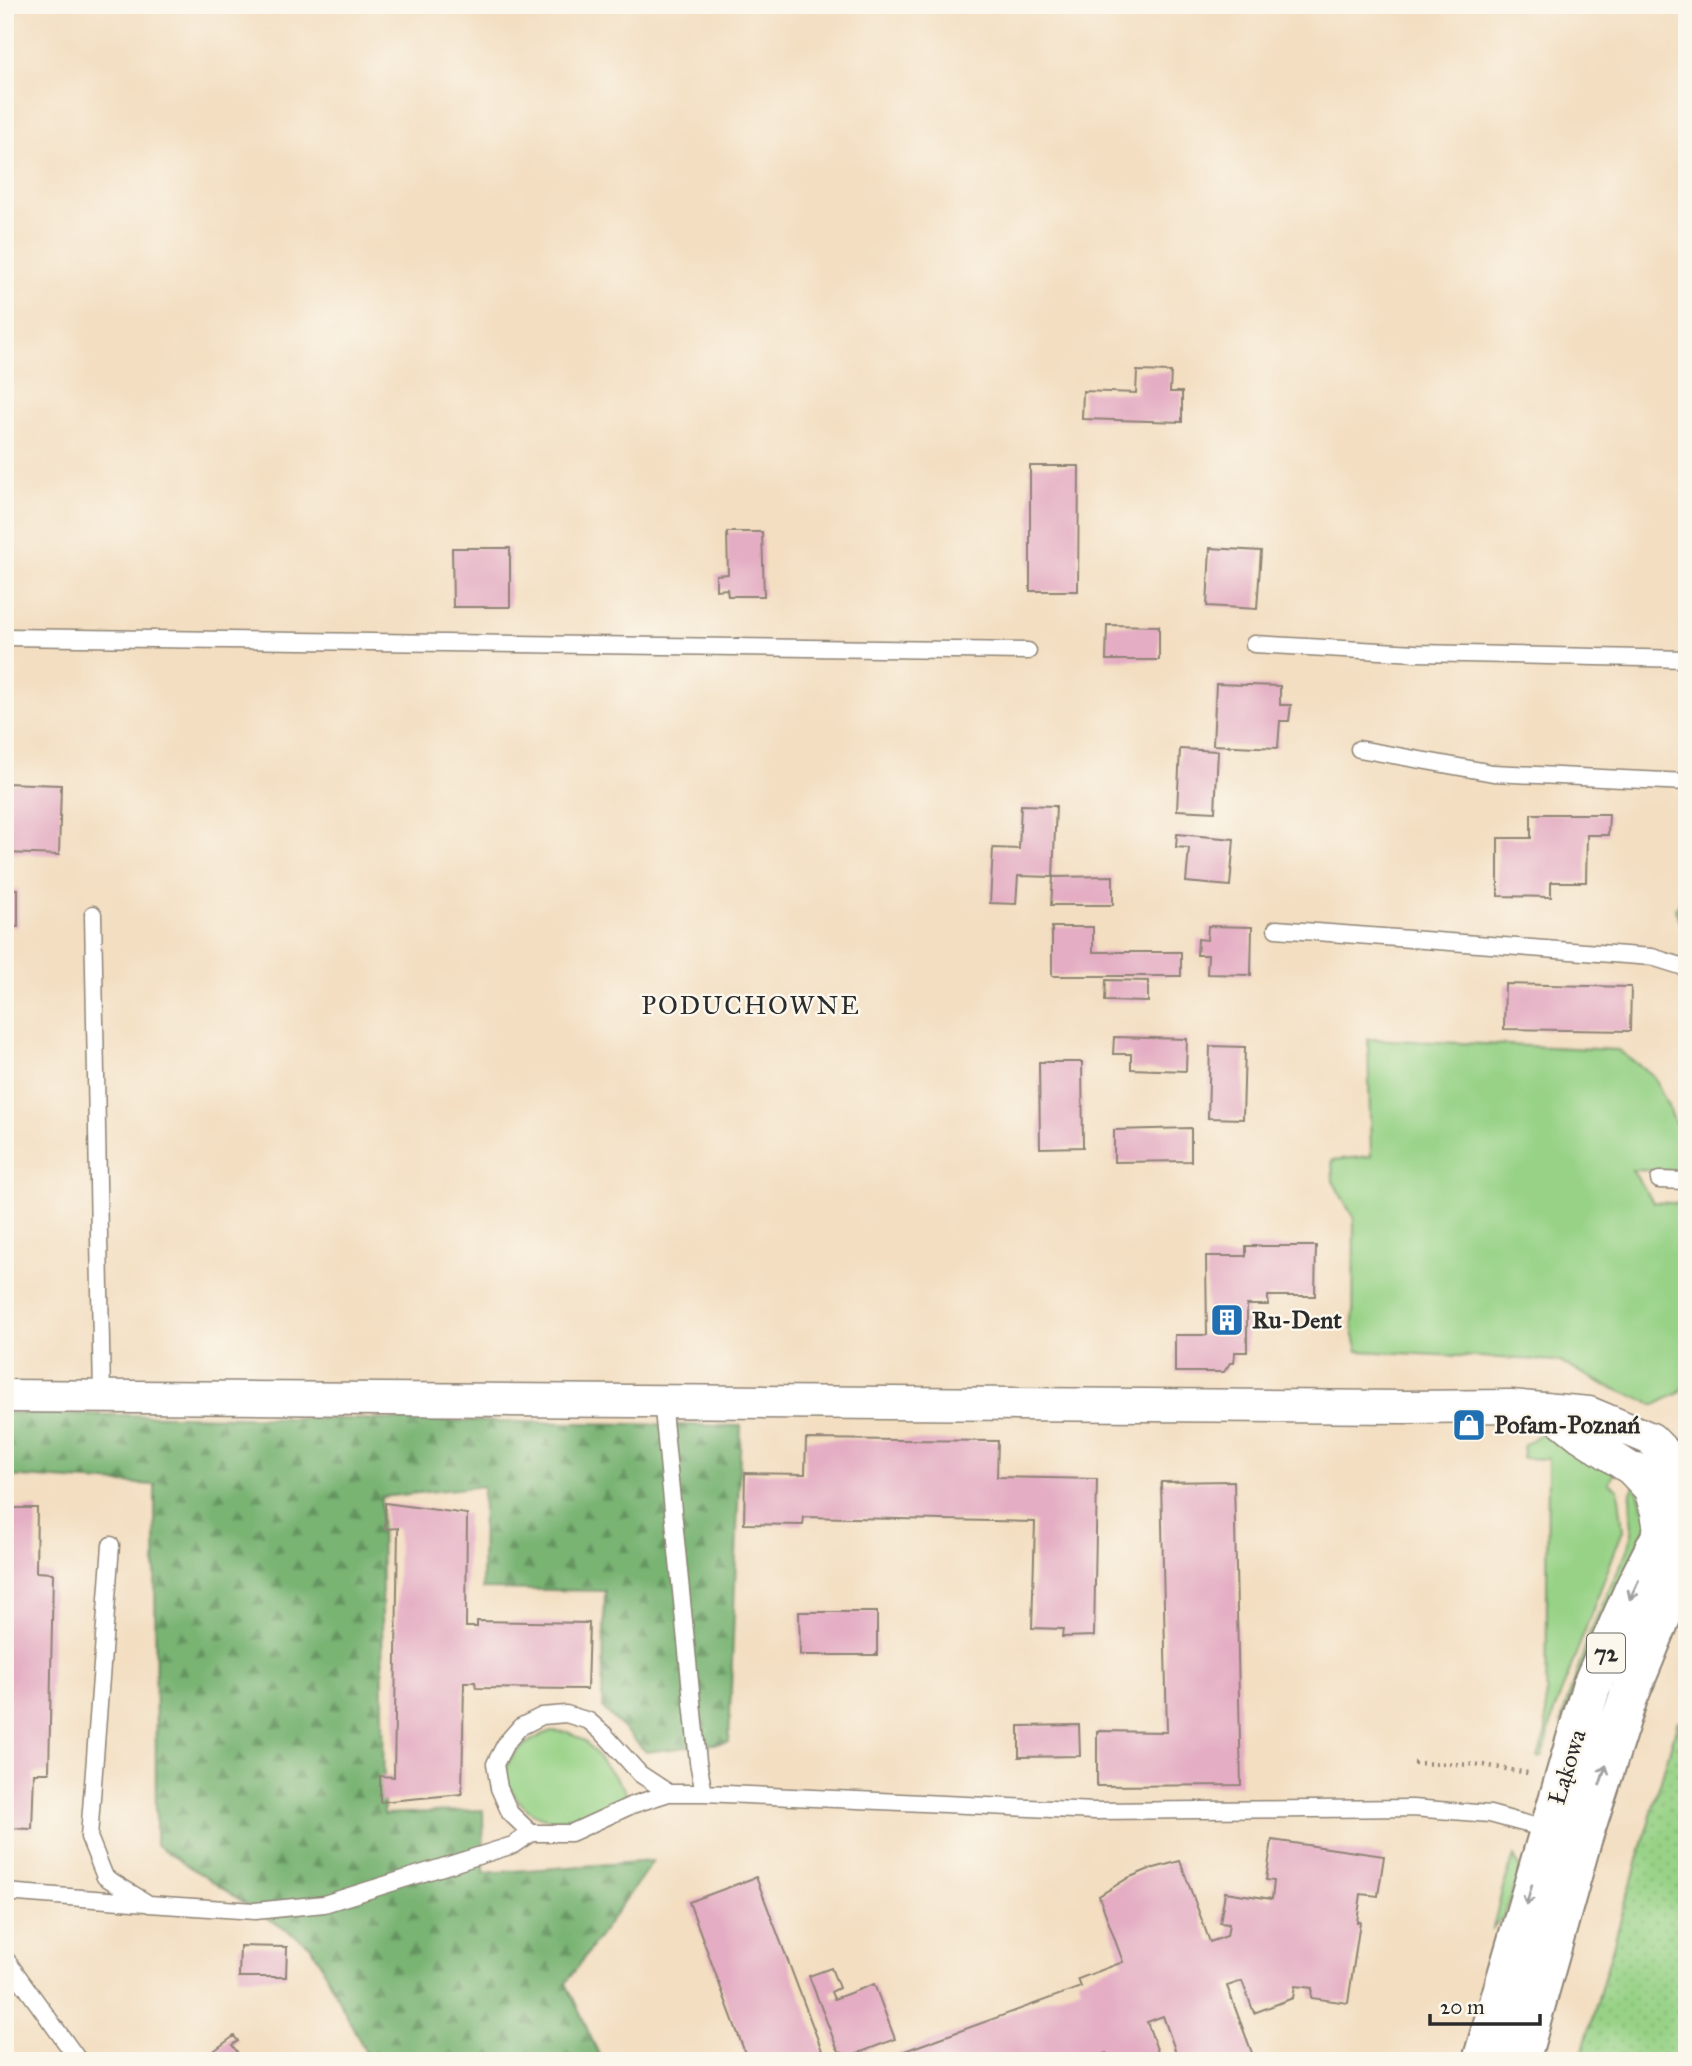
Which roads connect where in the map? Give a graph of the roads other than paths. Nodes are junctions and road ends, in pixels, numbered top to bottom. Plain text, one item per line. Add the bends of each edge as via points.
1 (5, 638) edge
2 (1254, 644) dead end
3 (1028, 651) dead end
4 (1687, 659) edge
5 (1359, 749) dead end
6 (1687, 782) edge
7 (93, 914) dead end
8 (1276, 929) dead end
9 (1687, 968) edge
10 (1659, 1180) dead end
11 (1687, 1181) edge
12 (5, 1396) edge
13 (102, 1397) junction
14 (662, 1400) junction
15 (1547, 1409) junction
16 (1687, 1438) edge
17 (1651, 1439) junction
18 (1631, 1469) junction
19 (1687, 1478) edge
20 (1687, 1485) edge
21 (111, 1545) dead end
22 (1674, 1548) edge
23 (669, 1793) junction
24 (704, 1793) junction
25 (531, 1833) junction
26 (1565, 1835) junction
27 (5, 1892) edge
28 (149, 1904) junction
29 (5, 1958) edge
30 (79, 2061) edge
31 (1482, 2061) edge
32 (1520, 2061) edge

1 - 3 lane
2 - 4 lane
5 - 6 lane via 1493,774
7 - 13 lane
8 - 9 lane via 1652,957
10 - 11 lane
12 - 13 street
13 - 14 street
14 - 15 street
14 - 24 lane
15 - 17 street via 1589,1413
15 - 18 street
16 - 17 street
17 - 19 street
18 - 19 street
18 - 22 street via 1650,1489
20 - 22 main road, Łąkowa / 72
21 - 28 lane via 89,1836 106,1877
22 - 26 main road, Łąkowa / 72 via 1635,1587 1591,1687
23 - 24 lane
23 - 25 lane via 572,1832
23 - 25 lane via 640,1774 589,1721 566,1714 542,1716 520,1727 495,1765 510,1813
24 - 26 lane via 1096,1811 1412,1808 1490,1814
25 - 28 lane via 513,1845 324,1904 255,1911
26 -> 31 main road, Łąkowa / 72
26 - 32 main road, Łąkowa / 72
27 - 28 lane
29 - 30 lane

